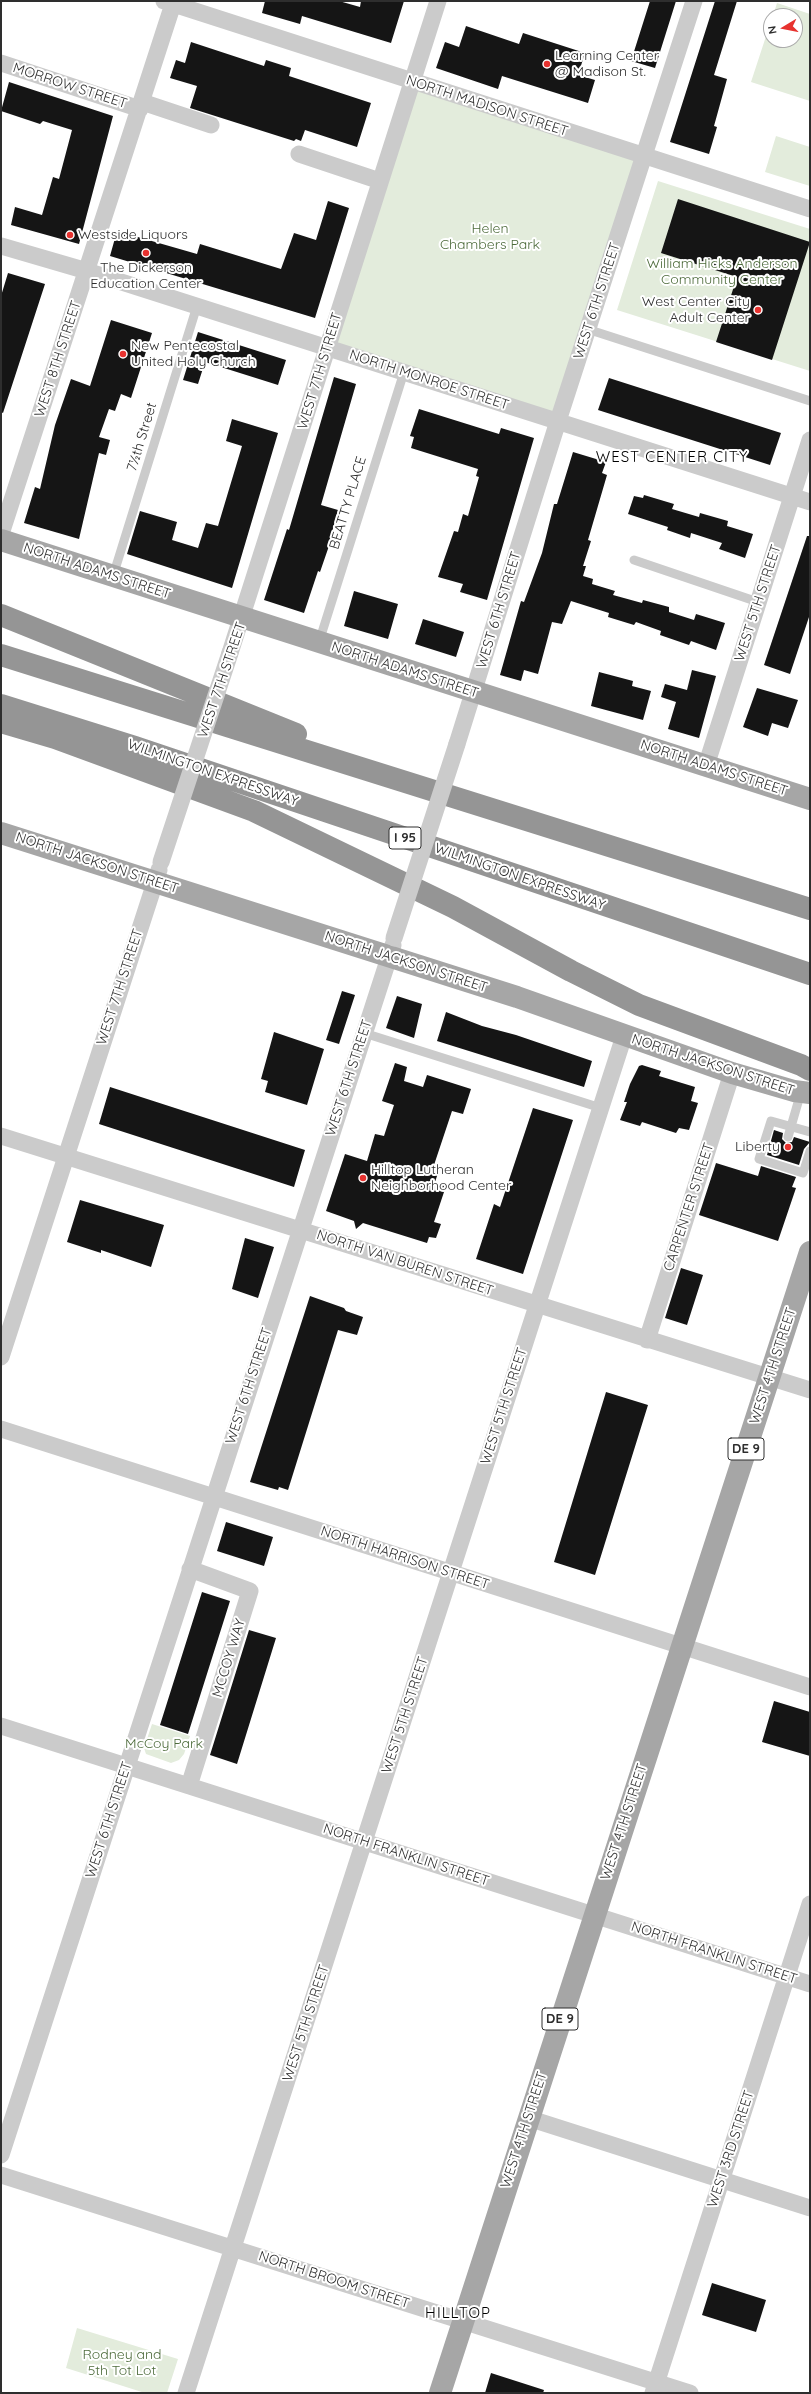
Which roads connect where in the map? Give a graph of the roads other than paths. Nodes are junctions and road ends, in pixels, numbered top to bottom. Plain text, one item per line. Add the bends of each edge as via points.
1 (438, 1) edge
2 (694, 1) edge
3 (171, 2) edge
4 (1, 63) edge
5 (412, 82) junction
6 (141, 105) junction
7 (211, 125) dead end
8 (299, 154) dead end
9 (644, 156) junction
10 (380, 181) junction
11 (810, 209) edge
12 (1, 246) edge
13 (87, 271) junction
14 (197, 306) junction
15 (588, 329) junction
16 (327, 348) junction
17 (404, 372) junction
18 (810, 400) edge
19 (558, 421) junction
20 (810, 440) edge
21 (792, 496) junction
22 (810, 502) edge
23 (1, 534) edge
24 (1, 540) edge
25 (634, 560) dead end
26 (113, 576) junction
27 (758, 602) junction
28 (1, 615) edge
29 (243, 618) junction
30 (319, 642) junction
31 (1, 655) edge
32 (473, 691) junction
33 (1, 705) edge
34 (1, 722) edge
35 (706, 766) junction
36 (810, 798) edge
37 (524, 818) junction
38 (1, 833) edge
39 (158, 872) junction
40 (810, 909) edge
41 (392, 947) junction
42 (809, 974) edge
43 (364, 1033) junction
44 (624, 1036) junction
45 (810, 1070) edge
46 (732, 1073) junction
47 (806, 1093) edge
48 (601, 1108) junction
49 (791, 1127) junction
50 (810, 1132) edge
51 (1, 1136) edge
52 (788, 1137) dead end
53 (810, 1154) edge
54 (66, 1156) junction
55 (299, 1230) junction
56 (810, 1252) edge
57 (537, 1305) junction
58 (646, 1340) junction
59 (1, 1357) edge
60 (769, 1377) junction
61 (810, 1390) edge
62 (1, 1429) edge
63 (213, 1497) junction
64 (190, 1569) junction
65 (451, 1573) junction
66 (682, 1646) junction
67 (810, 1687) edge
68 (1, 1726) edge
69 (126, 1766) junction
70 (189, 1786) junction
71 (364, 1842) junction
72 (810, 1904) edge
73 (593, 1914) junction
74 (787, 1976) junction
75 (810, 1984) edge
76 (528, 2118) junction
77 (1, 2155) edge
78 (1, 2175) edge
79 (721, 2180) junction
80 (810, 2208) edge
81 (233, 2248) junction
82 (463, 2321) junction
83 (655, 2388) edge
84 (186, 2393) edge
85 (440, 2393) edge
86 (690, 2393) edge

1 - 5 street, WEST 7TH STREET
2 - 9 street, WEST 6TH STREET
3 - 5 street, NORTH MADISON STREET
3 - 6 street, WEST 8TH STREET
4 - 6 street, MORROW STREET
5 - 9 street, NORTH MADISON STREET
5 - 10 street, WEST 7TH STREET
6 - 7 street, MORROW STREET
6 - 13 street, WEST 8TH STREET
8 - 10 street
9 - 11 street, NORTH MADISON STREET
9 - 15 street, WEST 6TH STREET
10 - 16 street, WEST 7TH STREET
12 - 13 street, NORTH MONROE STREET
13 - 14 street, NORTH MONROE STREET
13 - 23 street, WEST 8TH STREET
14 - 16 street, NORTH MONROE STREET
14 - 26 lane, 7½th Street
15 - 18 lane
15 - 19 street, WEST 6TH STREET
16 - 17 street, NORTH MONROE STREET
16 - 29 street, WEST 7TH STREET
17 - 19 street, NORTH MONROE STREET
17 - 30 lane, BEATTY PLACE
19 - 21 street, NORTH MONROE STREET
19 - 32 street, WEST 6TH STREET
20 - 21 street, WEST 5TH STREET
21 - 22 street, NORTH MONROE STREET
21 - 27 street, WEST 5TH STREET
24 - 26 main road, NORTH ADAMS STREET
25 - 27 lane
26 - 29 main road, NORTH ADAMS STREET
27 - 35 street, WEST 5TH STREET
28 - 37 highway via 232,710 421,776
29 - 30 main road, NORTH ADAMS STREET
29 - 39 street, WEST 7TH STREET, bridge
30 - 32 main road, NORTH ADAMS STREET
31 - 37 highway via 299,750
32 - 35 main road, NORTH ADAMS STREET
32 - 41 street, WEST 6TH STREET, bridge
33 - 42 highway, WILMINGTON EXPRESSWAY / I 95 via 143,750
34 - 45 highway via 62,741 254,811 454,907 632,1002
35 - 36 main road, NORTH ADAMS STREET
37 - 40 highway
38 - 39 main road, NORTH JACKSON STREET
39 - 41 main road, NORTH JACKSON STREET
39 - 54 street, WEST 7TH STREET
41 - 43 street, WEST 6TH STREET
41 - 44 main road, NORTH JACKSON STREET
43 - 48 lane
43 - 55 street, WEST 6TH STREET
44 - 46 main road, NORTH JACKSON STREET
44 - 48 street, WEST 5TH STREET
46 - 47 main road, NORTH JACKSON STREET
46 - 58 street, CARPENTER STREET
47 - 49 lane
48 - 57 street, WEST 5TH STREET
49 - 50 lane
49 - 52 lane
49 - 53 lane via 771,1121 759,1159 780,1162 804,1173
51 - 54 street, NORTH VAN BUREN STREET
54 - 55 street, NORTH VAN BUREN STREET
54 - 59 street, WEST 7TH STREET
55 - 57 street, NORTH VAN BUREN STREET
55 - 63 street, WEST 6TH STREET
56 - 60 main road, WEST 4TH STREET / DE 9
57 - 58 street, NORTH VAN BUREN STREET
57 - 65 street, WEST 5TH STREET
58 - 60 street, NORTH VAN BUREN STREET
60 - 61 street, NORTH VAN BUREN STREET
60 - 66 main road, WEST 4TH STREET / DE 9
62 - 63 street, NORTH HARRISON STREET
63 - 64 street, WEST 6TH STREET
63 - 65 street, NORTH HARRISON STREET
64 - 69 street, WEST 6TH STREET
64 - 70 street, MCCOY WAY via 250,1591
65 - 66 street, NORTH HARRISON STREET
65 - 71 street, WEST 5TH STREET
66 - 67 street, NORTH HARRISON STREET
66 - 73 main road, WEST 4TH STREET / DE 9
68 - 69 street, NORTH FRANKLIN STREET
69 - 70 street, NORTH FRANKLIN STREET
69 - 77 street, WEST 6TH STREET
70 - 71 street, NORTH FRANKLIN STREET
71 - 73 street, NORTH FRANKLIN STREET
71 - 81 street, WEST 5TH STREET
72 - 74 street, WEST 3RD STREET
73 - 74 street, NORTH FRANKLIN STREET
73 - 76 main road, WEST 4TH STREET / DE 9
74 - 75 street, NORTH FRANKLIN STREET
74 - 79 street, WEST 3RD STREET
76 - 79 street
76 - 82 main road, WEST 4TH STREET / DE 9
78 - 81 street, NORTH BROOM STREET
79 - 80 street
79 - 83 street, WEST 3RD STREET
81 - 82 street, NORTH BROOM STREET
81 - 84 street, WEST 5TH STREET
82 - 83 street, NORTH BROOM STREET
82 - 85 main road, WEST 4TH STREET / DE 9
83 - 86 street, NORTH BROOM STREET

